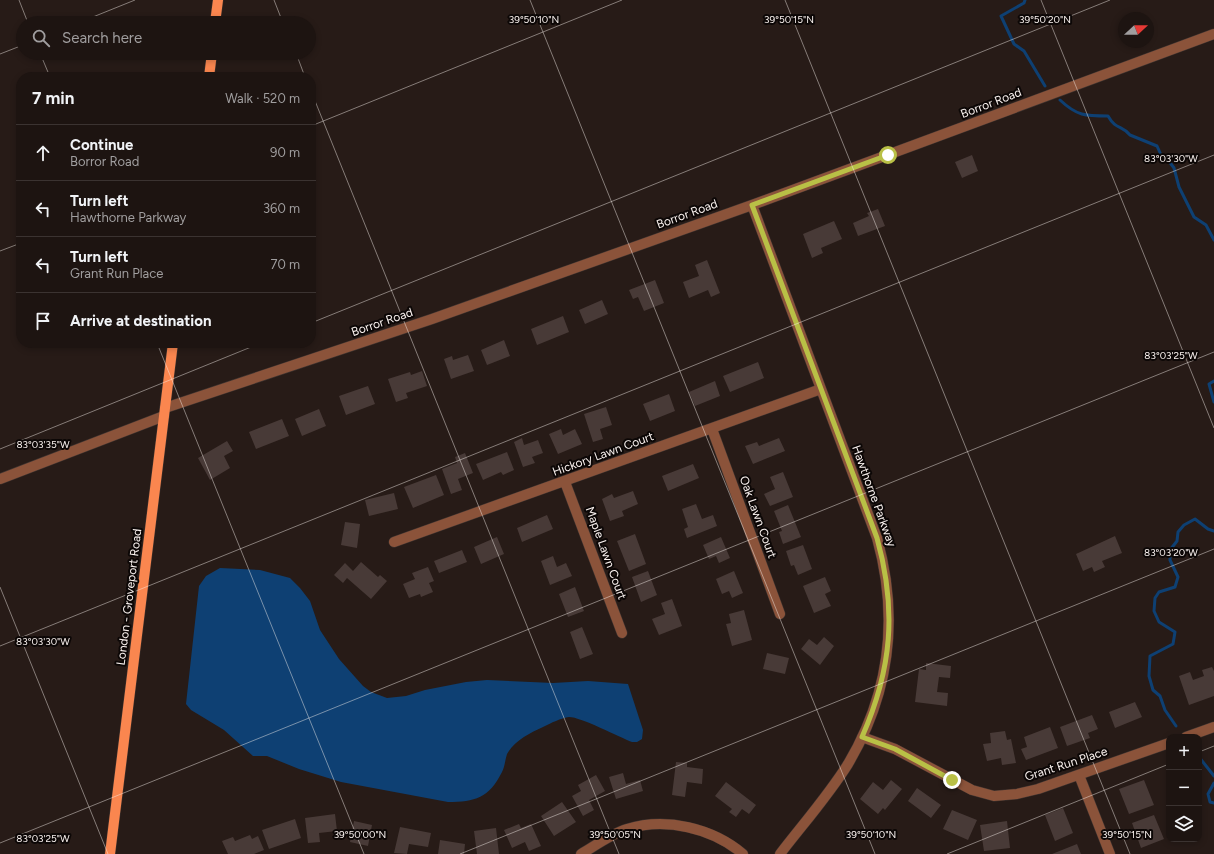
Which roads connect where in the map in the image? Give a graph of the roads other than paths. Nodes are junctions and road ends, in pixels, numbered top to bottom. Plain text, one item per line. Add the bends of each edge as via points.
1 (218, 0) edge
2 (216, 16) edge
3 (1214, 34) edge
4 (211, 60) edge
5 (209, 72) edge
6 (752, 205) junction
7 (172, 348) edge
8 (821, 389) junction
9 (165, 412) junction
10 (712, 429) junction
11 (0, 479) edge
12 (565, 482) junction
13 (394, 542) dead end
14 (780, 614) dead end
15 (622, 634) dead end
16 (1214, 727) edge
17 (1194, 734) edge
18 (862, 737) junction
19 (1166, 744) edge
20 (1079, 775) junction
21 (110, 854) edge
22 (581, 854) edge
23 (743, 854) edge
24 (780, 854) edge
25 (1110, 854) edge

1 - 2 main road
3 - 6 street, Borror Road
4 - 5 main road
6 - 8 street, Hawthorne Parkway
6 - 9 street, Borror Road
7 - 9 main road, London - Groveport Road
8 - 10 street, Hickory Lawn Court
8 - 18 street, Hawthorne Parkway via 877,538 887,581 890,616 886,662 880,691
9 - 11 street, Borror Road
9 - 21 main road, London - Groveport Road
10 - 12 street, Hickory Lawn Court
10 - 14 street, Oak Lawn Court
12 - 13 street, Hickory Lawn Court
12 - 15 street, Maple Lawn Court
16 - 17 street
18 - 20 street, Grant Run Place via 895,749 972,790 994,796 1038,789
18 - 24 street, Hawthorne Parkway via 837,780
19 - 20 street, Grant Run Place
20 - 25 street
22 - 23 street via 626,830 644,825 663,824 700,830

